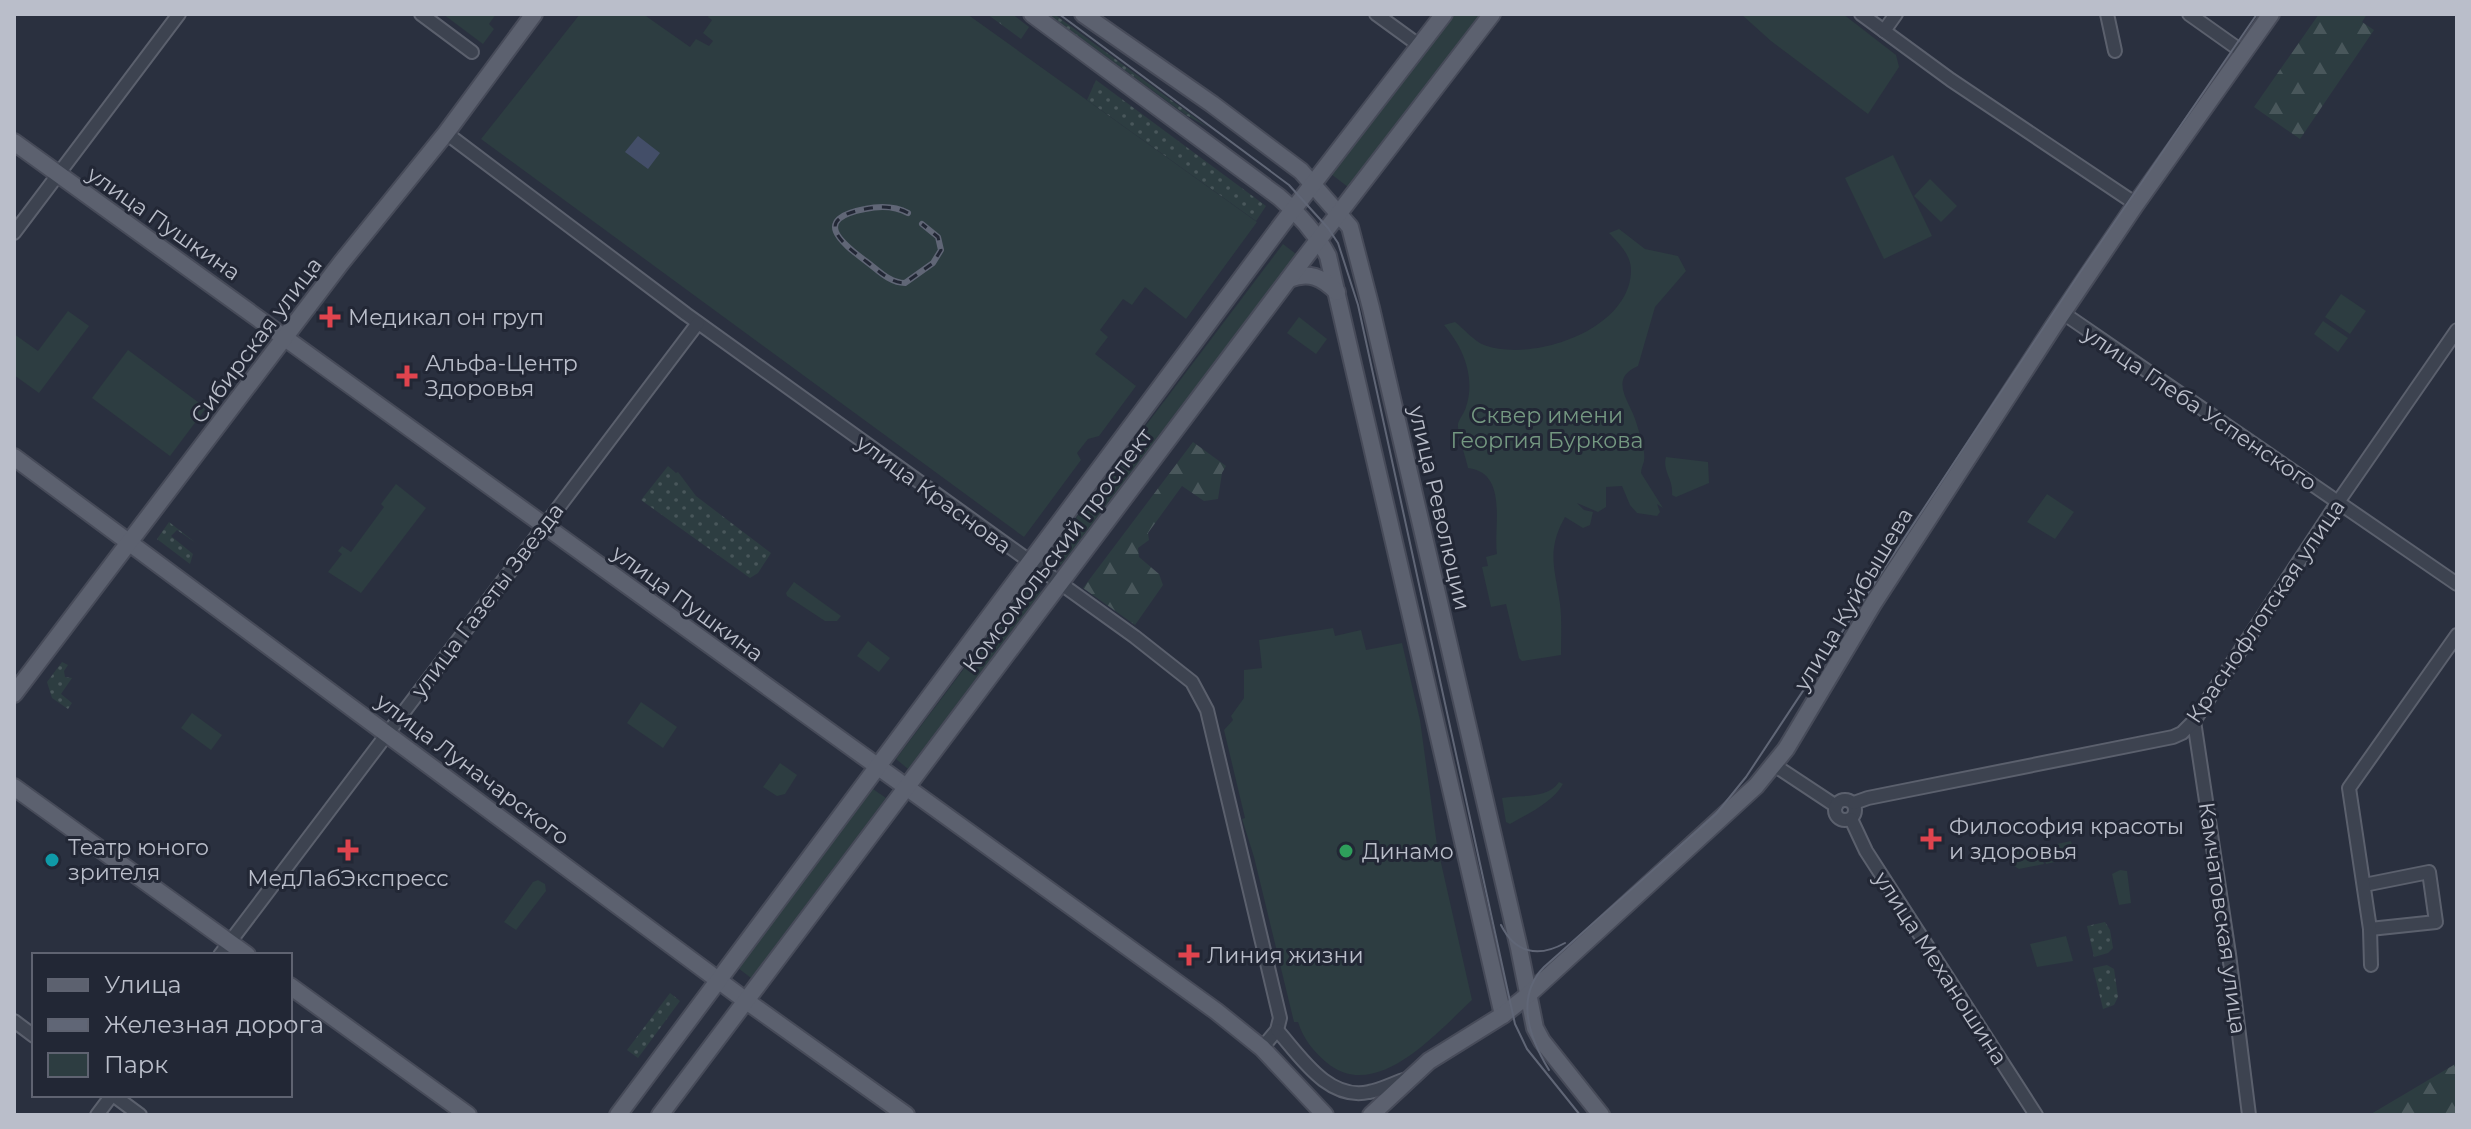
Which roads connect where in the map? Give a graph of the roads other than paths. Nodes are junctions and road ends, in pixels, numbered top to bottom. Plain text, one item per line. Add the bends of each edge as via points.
1 (179, 14) edge
2 (421, 14) edge
3 (534, 14) edge
4 (1032, 14) edge
5 (1083, 14) edge
6 (1376, 14) edge
7 (1444, 14) edge
8 (1492, 14) edge
9 (1861, 14) edge
10 (1896, 14) edge
11 (2107, 14) edge
12 (2189, 14) edge
13 (2271, 14) edge
14 (1884, 31) junction
15 (1420, 46) junction
16 (2115, 51) dead end
17 (472, 52) dead end
18 (2244, 53) junction
19 (446, 133) junction
20 (14, 142) edge
21 (59, 175) junction
22 (1312, 184) junction
23 (2136, 204) junction
24 (1294, 209) junction
25 (1338, 214) junction
26 (14, 233) edge
27 (1320, 239) junction
28 (1289, 279) junction
29 (1339, 294) junction
30 (2063, 313) junction
31 (698, 323) junction
32 (2457, 330) edge
33 (286, 337) junction
34 (14, 457) edge
35 (2338, 502) junction
36 (543, 526) junction
37 (130, 542) junction
38 (1030, 563) junction
39 (1059, 584) junction
40 (2457, 584) edge
41 (2457, 635) edge
42 (14, 694) edge
43 (2194, 721) junction
44 (386, 733) junction
45 (1774, 765) junction
46 (878, 767) junction
47 (14, 787) edge
48 (906, 788) junction
49 (1854, 803) junction
50 (1836, 806) junction
51 (1851, 819) junction
52 (2364, 885) junction
53 (2370, 929) junction
54 (224, 948) edge
55 (2371, 965) dead end
56 (719, 980) junction
57 (292, 987) edge
58 (1528, 995) junction
59 (745, 1000) junction
60 (1503, 1015) junction
61 (14, 1021) edge
62 (1277, 1030) junction
63 (32, 1034) edge
64 (1262, 1048) junction
65 (1412, 1076) junction
66 (110, 1097) edge
67 (115, 1097) edge
68 (97, 1115) edge
69 (140, 1115) edge
70 (468, 1115) edge
71 (618, 1115) edge
72 (660, 1115) edge
73 (906, 1115) edge
74 (1325, 1115) edge
75 (1371, 1115) edge
76 (1601, 1115) edge
77 (2036, 1115) edge
78 (2249, 1115) edge

1 - 21 street
2 - 17 street
3 - 19 main road, Сибирская улица
4 - 24 main road
5 - 22 main road, улица Революции via 1212,104
6 - 15 street
7 - 15 main road, Комсомольский проспект
8 - 25 main road, Комсомольский проспект
9 - 14 street
10 - 14 street
11 - 16 street
12 - 18 street
13 - 18 main road, улица Куйбышева
14 - 23 street
15 - 22 main road, Комсомольский проспект
18 - 23 main road, улица Куйбышева
19 - 31 street, улица Краснова
19 - 33 main road, Сибирская улица
20 - 21 main road, улица Пушкина
21 - 26 street
21 - 33 main road, улица Пушкина
22 - 24 main road, Комсомольский проспект
22 - 25 main road, улица Революции
23 - 30 main road, улица Куйбышева
24 - 27 main road
24 - 38 main road, Комсомольский проспект
25 - 27 main road, Комсомольский проспект
25 - 58 main road, улица Революции via 1350,227 1371,308
27 - 28 main road, Комсомольский проспект
27 - 29 main road
28 - 29 main road via 1314,276
28 - 39 main road, Комсомольский проспект
29 - 60 main road
30 - 35 street, улица Глеба Успенского
30 - 45 main road, улица Куйбышева
31 - 36 street, улица Газеты Звезда
31 - 38 street, улица Краснова
32 - 35 street, Краснофлотская улица
33 - 36 main road, улица Пушкина
33 - 37 main road, Сибирская улица
34 - 37 main road, улица Луначарского
35 - 40 street, улица Глеба Успенского
35 - 43 street, Краснофлотская улица
36 - 44 street, улица Газеты Звезда
36 - 46 main road, улица Пушкина
37 - 42 main road, Сибирская улица
37 - 44 main road, улица Луначарского
38 - 39 street, улица Краснова
38 - 46 main road, Комсомольский проспект
39 - 48 main road, Комсомольский проспект
39 - 62 street, улица Краснова via 1172,665 1200,693 1251,890 1280,1018
41 - 52 street via 2349,788
43 - 49 street, Краснофлотская улица via 2173,737
43 - 78 street, Камчатовская улица
44 - 54 street, улица Газеты Звезда
44 - 56 main road, улица Луначарского
45 - 50 street, улица Механошина
45 - 58 main road, улица Куйбышева
46 - 48 main road, улица Пушкина
46 - 56 main road, Комсомольский проспект
47 - 54 main road
48 - 59 main road, Комсомольский проспект
48 - 64 main road, улица Пушкина
49 - 50 street via 1844,799
49 - 51 street
50 - 51 street, улица Механошина via 1840,819
51 - 77 street, улица Механошина via 1866,851
52 - 53 street
52 - 53 street via 2429,872 2436,922
53 - 55 street
56 - 59 main road, улица Луначарского
56 - 71 main road, Комсомольский проспект
57 - 70 main road
58 - 60 main road, улица Куйбышева
58 - 76 main road, улица Революции via 1542,1041
59 - 72 main road, Комсомольский проспект
59 - 73 main road, улица Луначарского
60 - 65 main road, улица Куйбышева
61 - 63 street
62 - 64 street
62 - 65 street via 1306,1064 1339,1089 1368,1093
64 - 74 main road, улица Пушкина
65 - 75 main road, улица Куйбышева
66 - 68 street
67 - 69 street

